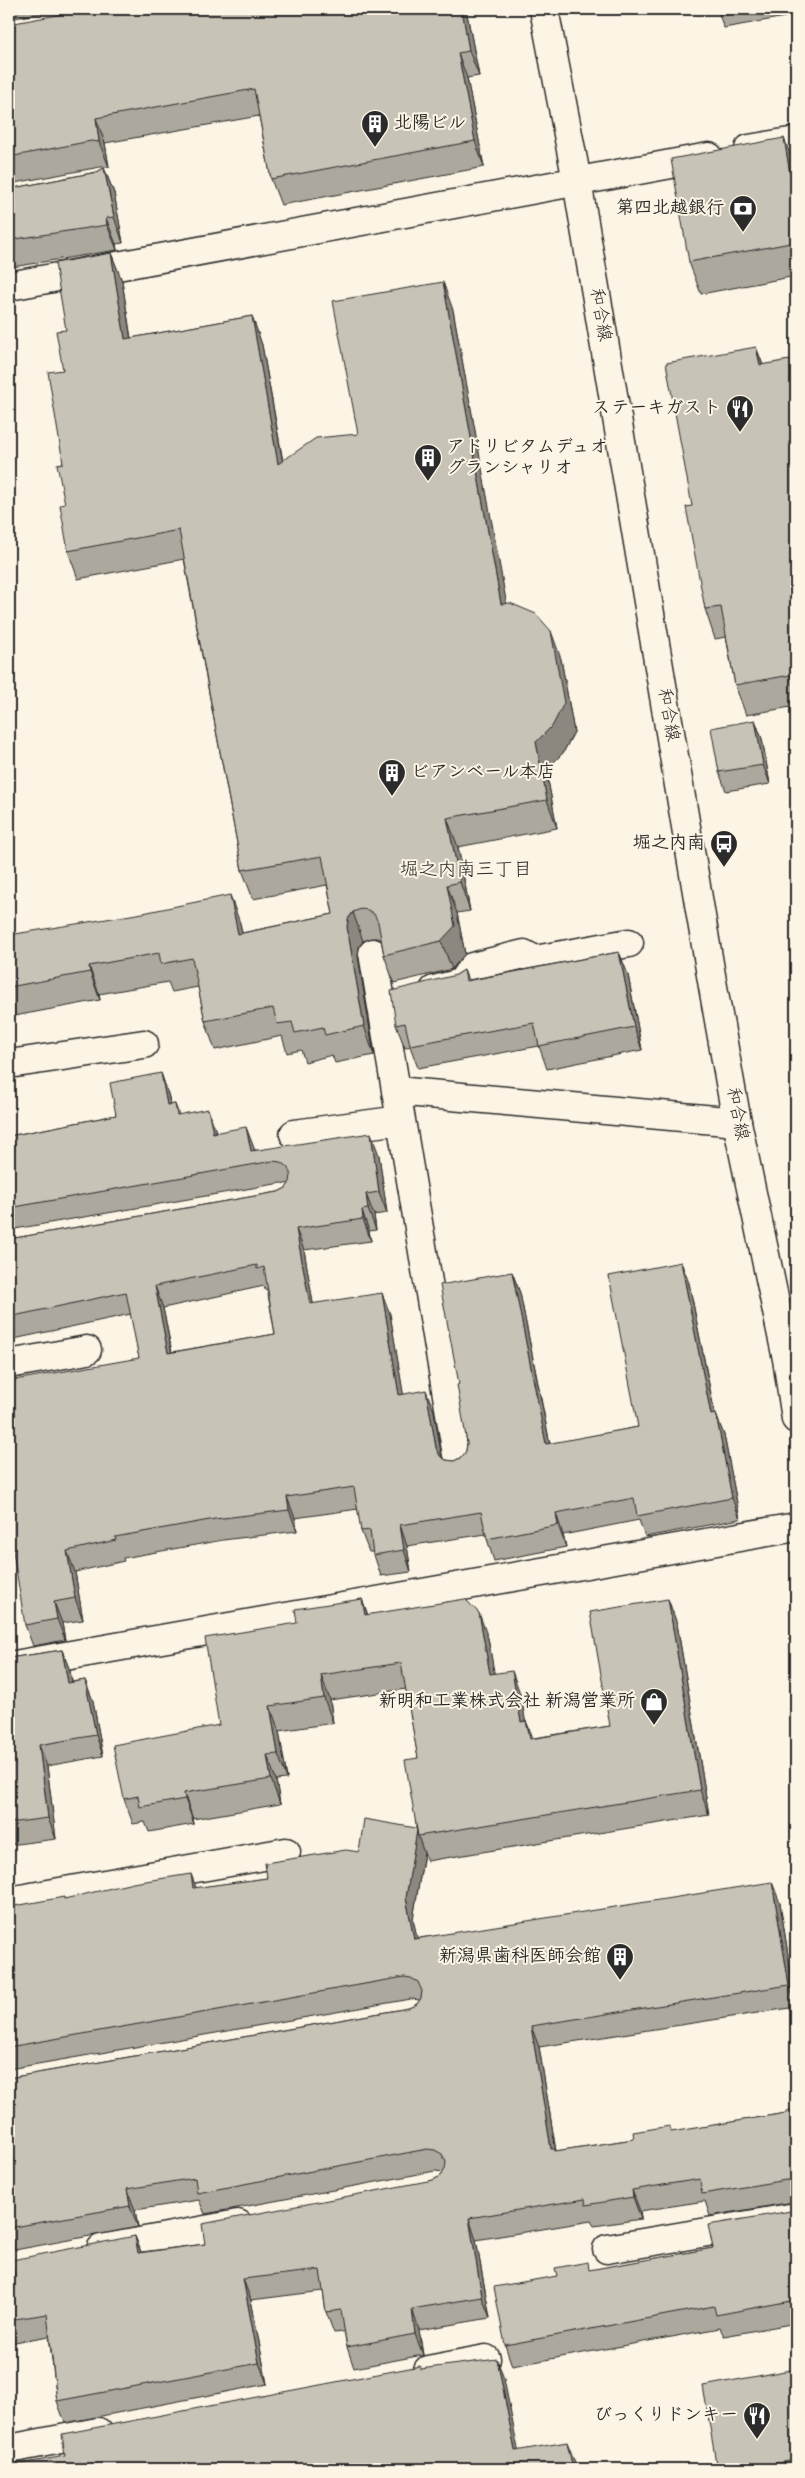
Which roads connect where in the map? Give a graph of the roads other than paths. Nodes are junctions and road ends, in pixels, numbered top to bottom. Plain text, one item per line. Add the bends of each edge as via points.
1 (544, 9) edge
2 (796, 141) edge
3 (577, 181) junction
4 (9, 286) edge
5 (629, 943) dead end
6 (373, 953) dead end
7 (382, 1002) junction
8 (144, 1044) dead end
9 (9, 1064) edge
10 (396, 1091) junction
11 (401, 1120) junction
12 (737, 1122) junction
13 (294, 1134) dead end
14 (87, 1350) dead end
15 (792, 1358) edge
16 (9, 1364) edge
17 (796, 1419) edge
18 (459, 1467) edge
19 (796, 1527) edge
20 (9, 1666) edge
21 (286, 1852) dead end
22 (9, 1901) edge
23 (796, 2217) edge
24 (263, 2219) edge
25 (607, 2249) dead end
26 (77, 2254) edge
27 (486, 2359) edge
28 (399, 2376) edge
29 (126, 2427) edge
30 (9, 2449) edge

1 - 3 street, 和合線
2 - 3 street
3 - 4 street
3 - 12 street, 和合線
5 - 7 street via 536,960 524,954 472,967 461,983
6 - 7 street
7 - 10 street
8 - 9 street
10 - 11 street
10 - 12 street
11 - 13 street
11 - 18 street
12 - 15 street, 和合線
14 - 16 street
15 - 17 street, 和合線
19 - 20 street
21 - 22 street
23 - 25 street
24 - 26 street
27 - 28 street
29 - 30 street

